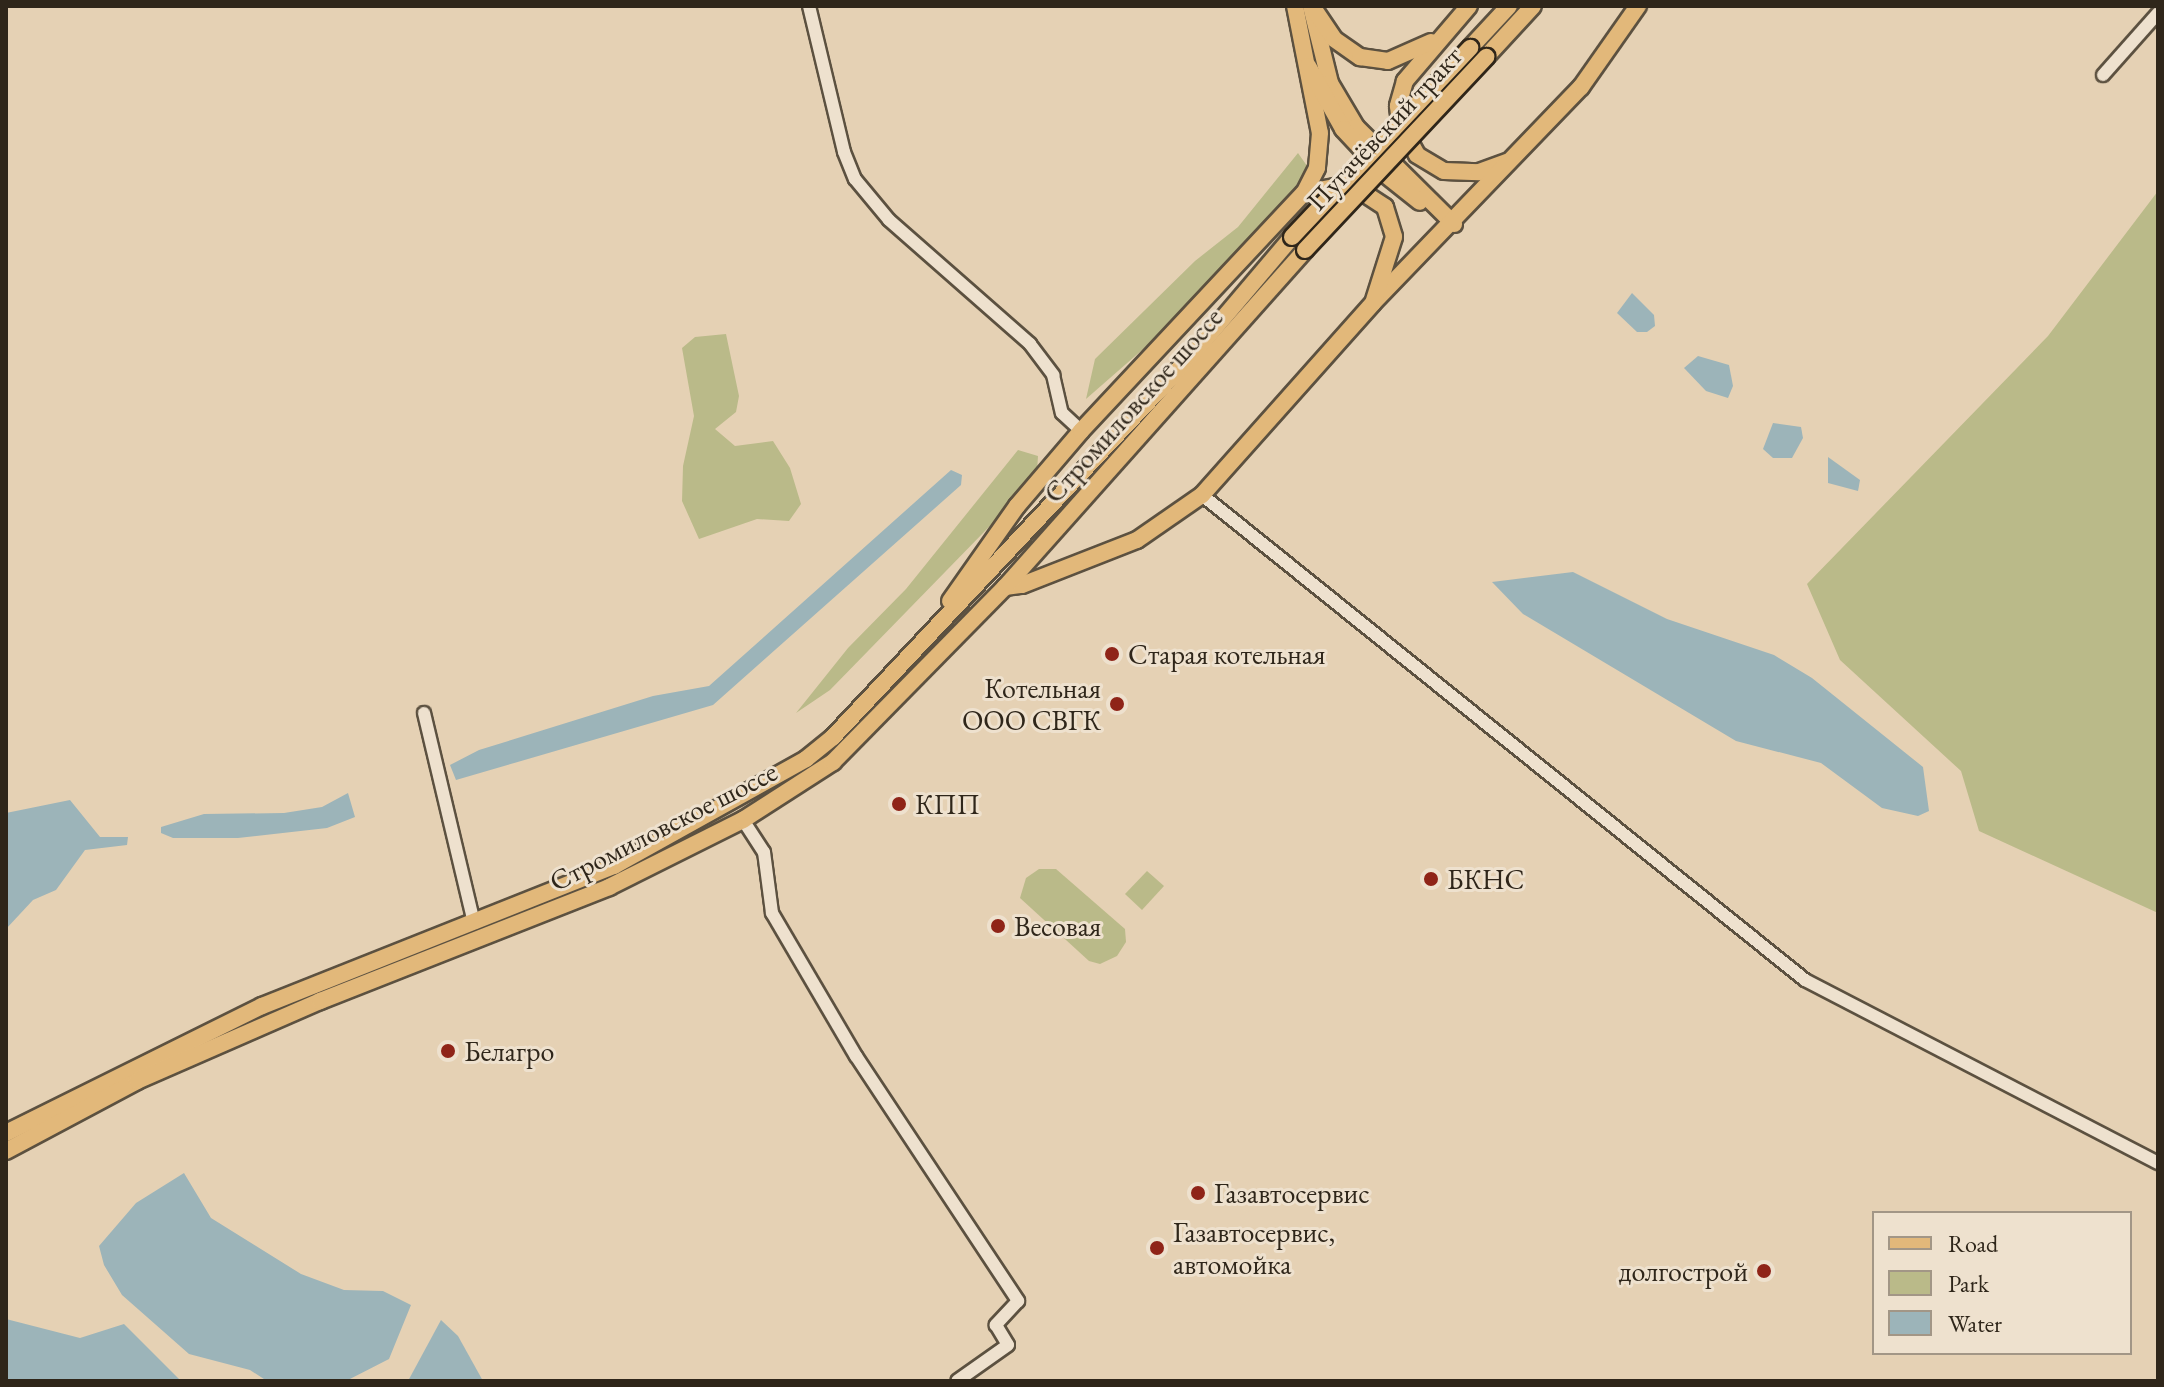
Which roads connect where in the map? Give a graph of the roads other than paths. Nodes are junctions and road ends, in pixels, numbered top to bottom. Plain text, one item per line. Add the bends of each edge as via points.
1 (809, 6) edge
2 (1295, 6) edge
3 (1312, 6) edge
4 (1469, 6) edge
5 (1509, 6) edge
6 (1533, 6) edge
7 (1638, 6) edge
8 (2158, 13) edge
9 (1439, 37) junction
10 (1308, 66) junction
11 (2103, 75) dead end
12 (1512, 160) junction
13 (1304, 193) junction
14 (1454, 224) junction
15 (1292, 237) joint
16 (1305, 250) joint
17 (1373, 303) junction
18 (1081, 431) junction
19 (1202, 495) junction
20 (1005, 587) junction
21 (914, 651) junction
22 (424, 713) dead end
23 (743, 820) junction
24 (474, 923) junction
25 (6, 1133) edge
26 (6, 1151) edge
27 (2158, 1163) edge
28 (957, 1381) edge

1 - 18 street via 855,179 889,220 1030,344 1053,375 1062,413
2 - 10 main road
3 - 9 main road via 1334,39 1360,57 1402,58
3 - 14 main road via 1330,83 1356,127
4 - 9 main road
5 - 15 main road, Пугачёвский тракт, bridge
6 - 16 main road, Пугачёвский тракт, bridge
7 - 12 main road via 1581,87
8 - 11 street
9 - 12 main road via 1400,93 1400,124 1408,143 1429,164 1459,174
10 - 13 main road via 1321,151
10 - 14 main road via 1331,111 1361,151
12 - 14 main road
13 - 17 main road via 1350,184 1385,207 1392,221 1393,252
13 - 18 main road
14 - 17 main road
15 - 21 main road, Стромиловское шоссе via 1192,355
16 - 20 main road, Стромиловское шоссе
17 - 19 main road
18 - 21 main road via 1017,506
19 - 20 main road via 1137,540
19 - 27 street via 1805,980
20 - 23 main road, Стромиловское шоссе via 833,762
21 - 24 main road, Стромиловское шоссе via 806,759 614,866
22 - 24 street
23 - 26 main road, Стромиловское шоссе via 540,918 320,1001 137,1081
23 - 28 street via 764,852 772,913 856,1056 1018,1301 996,1325 1008,1345
24 - 25 main road, Стромиловское шоссе via 262,1006

